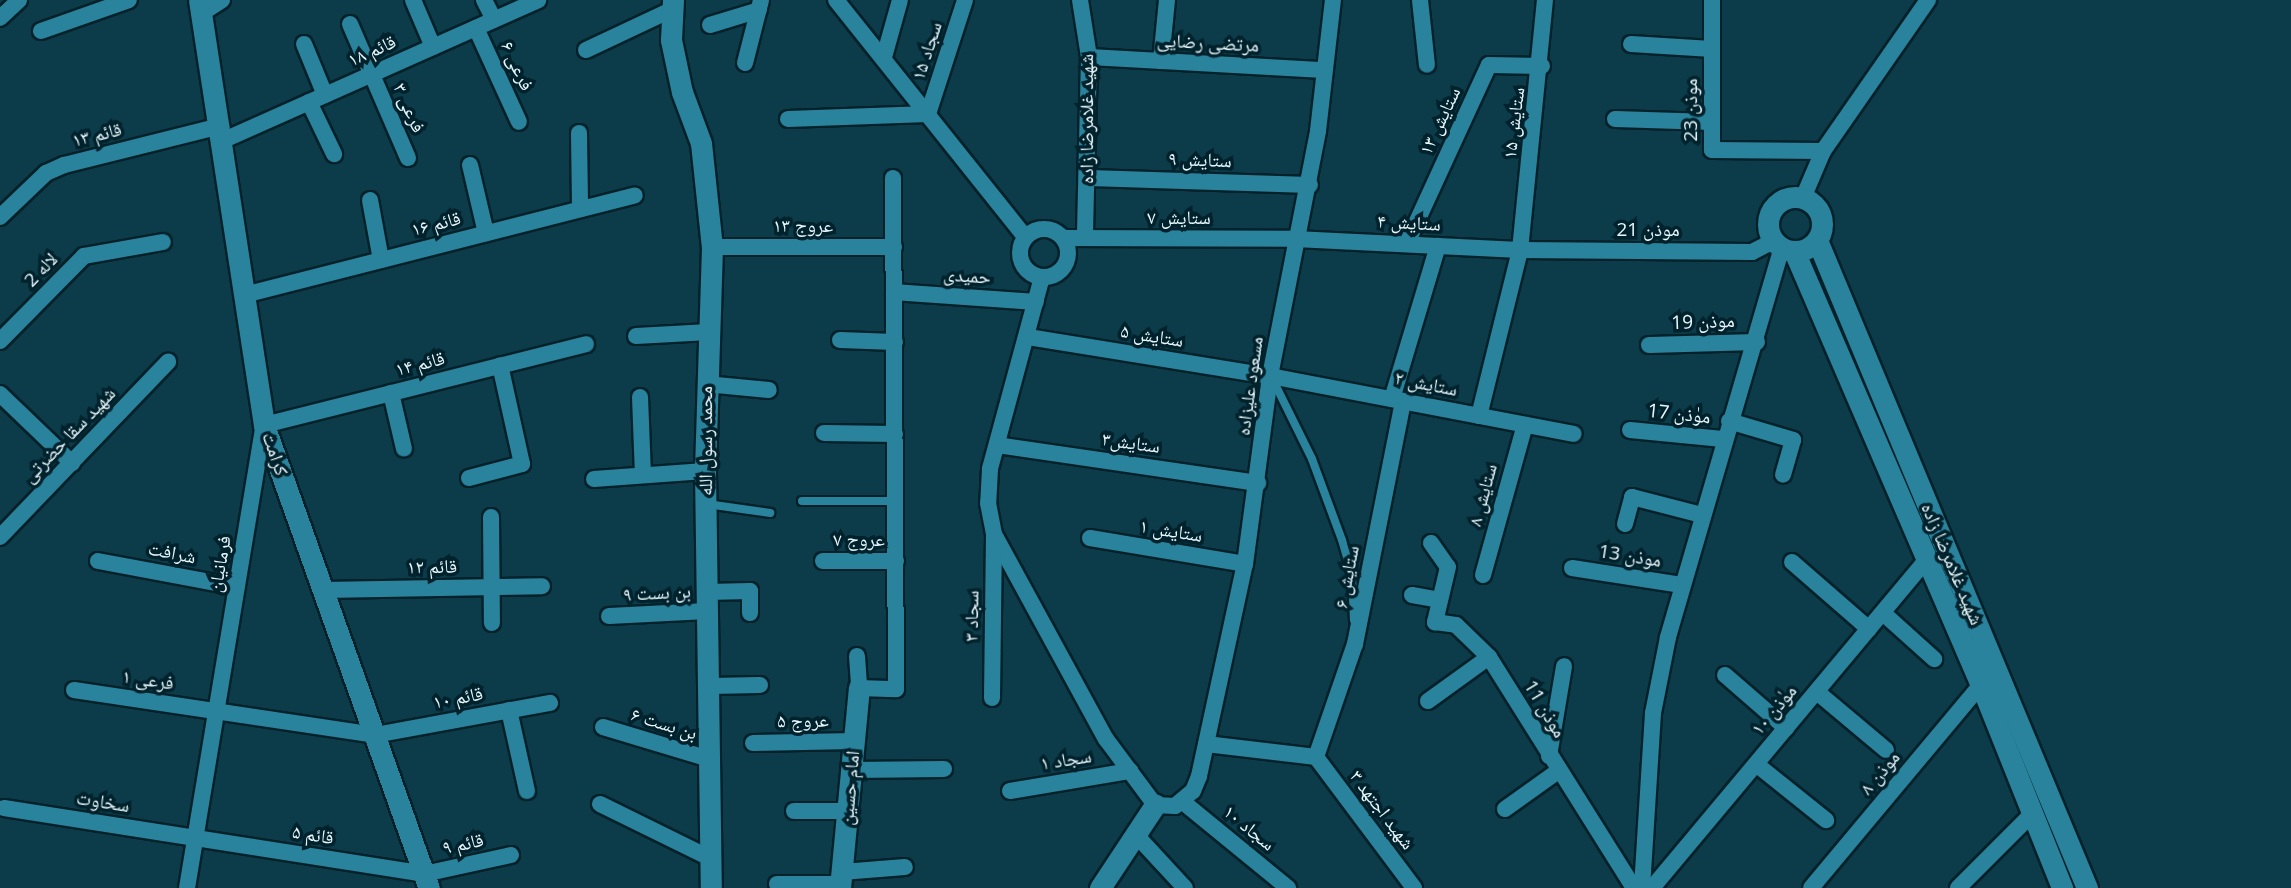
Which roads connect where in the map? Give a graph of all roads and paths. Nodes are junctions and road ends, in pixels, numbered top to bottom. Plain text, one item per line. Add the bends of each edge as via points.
1 (19, 0) edge
2 (129, 0) edge
3 (222, 0) edge
4 (413, 0) edge
5 (484, 0) edge
6 (538, 0) edge
7 (836, 0) edge
8 (900, 0) edge
9 (965, 0) edge
10 (1080, 0) edge
11 (1167, 0) edge
12 (1333, 0) edge
13 (1420, 0) edge
14 (1545, 0) edge
15 (1713, 0) edge
16 (1928, 0) edge
17 (673, 5) edge
18 (760, 5) edge
19 (200, 7) edge
20 (1, 14) edge
21 (494, 20) junction
22 (350, 23) dead end
23 (710, 25) dead end
24 (476, 28) junction
25 (41, 32) dead end
26 (304, 44) dead end
27 (1631, 44) dead end
28 (433, 47) junction
29 (1712, 49) junction
30 (586, 50) dead end
31 (884, 57) junction
32 (1089, 57) junction
33 (1161, 61) junction
34 (746, 63) dead end
35 (1427, 65) dead end
36 (1542, 66) junction
37 (1325, 70) junction
38 (371, 75) junction
39 (324, 95) junction
40 (309, 102) junction
41 (928, 114) junction
42 (788, 119) dead end
43 (1615, 119) dead end
44 (519, 122) dead end
45 (1711, 122) junction
46 (223, 133) junction
47 (579, 133) dead end
48 (1823, 151) junction
49 (334, 155) dead end
50 (408, 158) dead end
51 (470, 165) dead end
52 (1089, 177) junction
53 (893, 178) dead end
54 (1310, 184) junction
55 (635, 195) dead end
56 (1803, 198) junction
57 (370, 200) dead end
58 (580, 209) junction
59 (0, 217) edge
60 (486, 233) junction
61 (1025, 237) junction
62 (1063, 238) junction
63 (1084, 238) junction
64 (1295, 239) junction
65 (1817, 240) junction
66 (163, 242) dead end
67 (1407, 243) junction
68 (1438, 246) junction
69 (712, 247) junction
70 (894, 247) junction
71 (1783, 247) junction
72 (1520, 250) junction
73 (381, 260) junction
74 (1042, 277) junction
75 (894, 292) junction
76 (247, 294) junction
77 (1036, 302) junction
78 (709, 332) junction
79 (636, 336) dead end
80 (1028, 337) junction
81 (840, 340) dead end
82 (0, 341) edge
83 (895, 342) junction
84 (1757, 342) junction
85 (586, 344) dead end
86 (1649, 345) dead end
87 (168, 362) dead end
88 (500, 365) junction
89 (1270, 376) junction
90 (706, 384) junction
91 (769, 390) dead end
92 (391, 393) junction
93 (0, 394) edge
94 (640, 397) dead end
95 (1397, 400) junction
96 (1479, 416) junction
97 (1729, 421) junction
98 (264, 425) junction
99 (1524, 425) junction
100 (1630, 430) dead end
101 (824, 433) dead end
102 (1573, 434) dead end
103 (895, 435) junction
104 (1723, 439) junction
105 (997, 445) junction
106 (404, 449) dead end
107 (72, 463) junction
108 (705, 471) junction
109 (643, 475) junction
110 (1783, 475) dead end
111 (469, 478) dead end
112 (594, 478) dead end
113 (1258, 483) junction
114 (802, 501) dead end
115 (895, 501) junction
116 (706, 504) junction
117 (770, 513) dead end
118 (1702, 515) junction
119 (491, 517) dead end
120 (1625, 524) dead end
121 (994, 534) junction
122 (0, 537) edge
123 (1090, 538) dead end
124 (1431, 543) dead end
125 (1927, 559) junction
126 (98, 561) dead end
127 (823, 561) dead end
128 (895, 561) junction
129 (1792, 562) dead end
130 (1245, 564) junction
131 (1572, 568) dead end
132 (1483, 575) dead end
133 (1682, 585) junction
134 (542, 586) dead end
135 (237, 587) junction
136 (493, 587) junction
137 (323, 590) junction
138 (1412, 595) dead end
139 (1440, 600) junction
140 (707, 601) junction
141 (750, 613) dead end
142 (1883, 613) junction
143 (609, 616) dead end
144 (492, 624) dead end
145 (1869, 629) junction
146 (1356, 644) junction
147 (857, 656) dead end
148 (1489, 657) junction
149 (1934, 659) dead end
150 (1564, 666) dead end
151 (1725, 675) dead end
152 (760, 685) dead end
153 (1981, 685) junction
154 (710, 686) junction
155 (859, 688) junction
156 (74, 690) dead end
157 (1817, 692) junction
158 (992, 698) dead end
159 (1428, 701) dead end
160 (550, 704) dead end
161 (509, 710) junction
162 (216, 711) junction
163 (604, 727) dead end
164 (1786, 728) junction
165 (375, 735) junction
166 (854, 741) junction
167 (753, 743) dead end
168 (1206, 744) junction
169 (1886, 750) dead end
170 (1549, 756) junction
171 (1316, 757) junction
172 (712, 760) junction
173 (1756, 764) junction
174 (944, 768) dead end
175 (851, 770) junction
176 (1130, 771) junction
177 (1558, 771) junction
178 (527, 791) dead end
179 (1010, 791) dead end
180 (1183, 802) junction
181 (600, 804) dead end
182 (1155, 805) junction
183 (4, 808) dead end
184 (1505, 808) dead end
185 (794, 811) dead end
186 (848, 811) junction
187 (2032, 814) junction
188 (1826, 820) dead end
189 (1136, 835) junction
190 (195, 838) junction
191 (511, 855) dead end
192 (712, 859) junction
193 (905, 867) dead end
194 (427, 881) edge
195 (841, 881) edge
196 (777, 884) dead end
197 (187, 888) edge
198 (711, 888) edge
199 (1100, 888) edge
200 (1185, 888) edge
201 (1288, 888) edge
202 (1414, 888) edge
203 (1634, 888) edge
204 (1642, 888) edge
205 (1652, 888) edge
206 (1811, 888) edge
207 (1958, 888) edge
208 (2062, 888) edge
209 (2087, 888) edge

1 - 20 street
2 - 25 street
3 - 19 street
4 - 28 street
5 - 21 street
6 - 21 street, قائم ۱۸
7 - 31 street
8 - 31 street
9 - 41 street, سجاد ۱۵
10 - 32 street, شهید غلامرضا زاده
11 - 33 street
12 - 37 street, مسعود علیزاده
13 - 35 street
14 - 36 street, ستایش ۱۵
15 - 29 street, موذن 23
16 - 48 street
17 - 30 street
17 - 69 street, محمد رسول الله via 671,40 682,92 701,143
18 - 23 street
18 - 34 street
19 - 46 street, کرامت
21 - 24 street, قائم ۱۸
22 - 38 street, فرعی ۳
24 - 28 street, قائم ۱۸
24 - 44 street, فرعی ۶
26 - 39 street
27 - 29 street
28 - 38 street, قائم ۱۸
29 - 45 street, موذن 23
31 - 41 street
32 - 33 street, مرتضی رضایی
32 - 52 street, شهید غلامرضا زاده
33 - 37 street, مرتضی رضایی
36 - 67 street, ستایش ۱۳ via 1489,65
36 - 72 street, ستایش ۱۵
37 - 54 street, مسعود علیزاده
38 - 39 street, قائم ۱۸
38 - 50 street, فرعی ۳
39 - 40 street, قائم ۱۸
40 - 46 street, قائم ۱۸
40 - 49 street
41 - 42 street
41 - 61 street
43 - 45 street
45 - 48 street, موذن 23 via 1712,150
46 - 59 street, قائم ۱۳ via 64,165 46,173
46 - 76 street, کرامت
47 - 58 street
48 - 56 street
51 - 60 street
52 - 54 street, ستایش ۹
52 - 63 street, شهید غلامرضا زاده
53 - 70 street
54 - 64 street, مسعود علیزاده
55 - 58 street, قائم ۱۶
56 - 65 street via 1821,215
56 - 71 street via 1790,198 1770,214
57 - 73 street
58 - 60 street, قائم ۱۶
60 - 73 street, قائم ۱۶
61 - 62 street via 1045,228
61 - 74 street via 1020,246 1024,267
62 - 63 street, ستایش ۷
62 - 74 street via 1068,248 1062,269
63 - 64 street, ستایش ۷
64 - 67 street, ستایش ۴
64 - 89 street, مسعود علیزاده
65 - 71 street
65 - 209 street, شهید غلامرضا زاده
66 - 82 street, لاله 2 via 84,256
67 - 68 street, ستایش ۴
68 - 72 street, ستایش ۴
68 - 95 street
69 - 70 street, عروج ۱۳
69 - 78 street, محمد رسول الله
70 - 75 street
71 - 72 street, موذن 21 via 1752,252
71 - 84 street
71 - 125 street, شهید غلامرضا زاده
72 - 96 street
73 - 76 street, قائم ۱۶
74 - 77 street
75 - 77 street, حمیدی
75 - 83 street
76 - 98 street, کرامت
77 - 80 street
78 - 79 street
78 - 90 street, محمد رسول الله
80 - 89 street, ستایش ۵
80 - 105 street
81 - 83 street
83 - 103 street
84 - 86 street, موذن 19
84 - 97 street
85 - 88 street, قائم ۱۴
87 - 107 street, شهید سقا حضرتی
88 - 92 street, قائم ۱۴
88 - 111 street via 522,464
89 - 95 street, ستایش ۲
89 - 113 street, مسعود علیزاده
89 - 146 lane via 1312,459 1342,540 1352,575
90 - 91 street
90 - 108 street, محمد رسول الله
92 - 98 street, قائم ۱۴
92 - 106 street
93 - 107 street
94 - 109 street
95 - 96 street, ستایش ۲
95 - 146 street, ستایش ۶
96 - 99 street, ستایش ۲
97 - 104 street
97 - 110 street via 1793,440
98 - 135 street, فرمانیان
98 - 137 street, کرامت
99 - 102 street, ستایش ۲
99 - 132 street, ستایش ۸
100 - 104 street, موٰذن 17
101 - 103 street
103 - 115 street
104 - 118 street
105 - 113 street, ستایش۳
105 - 121 street via 988,483
107 - 122 street, شهید سقا حضرتی
108 - 109 street
108 - 116 street, محمد رسول الله
109 - 112 street
113 - 130 street, مسعود علیزاده
114 - 115 lane
115 - 128 street
116 - 117 lane
116 - 140 street, محمد رسول الله
118 - 120 street via 1632,497
118 - 133 street
119 - 136 street
121 - 158 street, سجاد ۳
121 - 176 street via 1073,684
123 - 130 street, ستایش ۱
124 - 139 street via 1448,567
125 - 142 street, موٰذن ۱۰
125 - 153 street, شهید غلامرضا زاده
126 - 135 street, شرافت
127 - 128 street, عروج ۷
128 - 155 street via 896,689
129 - 145 street
130 - 168 street, مسعود علیزاده
131 - 133 street, موذن 13
133 - 204 street via 1653,713
134 - 136 street, قائم ۱۲
135 - 162 street, فرمانیان
136 - 137 street, قائم ۱۲
136 - 144 street
137 - 165 street, کرامت
138 - 139 street
139 - 148 street, موذن 11 via 1435,622 1456,625
140 - 141 street, بن بست ۹ via 750,591
140 - 143 street, بن بست ۹
140 - 154 street, محمد رسول الله
142 - 145 street, موٰذن ۱۰
142 - 149 street
145 - 157 street, موٰذن ۱۰
146 - 171 street, ستایش ۶
147 - 155 street
148 - 159 street
148 - 170 street, موذن 11
150 - 170 street
151 - 164 street
152 - 154 street
153 - 187 street, شهید غلامرضا زاده
153 - 206 street, موذن ۸
154 - 172 street, محمد رسول الله
155 - 166 street, امام حسین
156 - 162 street, فرعی ۱
157 - 164 street, موٰذن ۱۰
157 - 169 street
160 - 161 street, قائم ۱۰
161 - 165 street, قائم ۱۰
161 - 178 street
162 - 165 street
162 - 190 street, فرمانیان
163 - 172 street, بن بست ۶
164 - 173 street, موٰذن ۱۰
165 - 194 street, کرامت
166 - 167 street, عروج ۵
166 - 175 street, امام حسین
168 - 171 street
168 - 180 street, مسعود علیزاده via 1199,776
170 - 177 street, موذن 11
171 - 202 street, شهید اجتهد ۳
172 - 192 street, محمد رسول الله
173 - 188 street
173 - 205 street, موٰذن ۱۰
174 - 175 street
175 - 186 street, امام حسین
176 - 179 street, سجاد ۱
176 - 182 street
177 - 184 street
177 - 203 street, موذن 11
180 - 182 street via 1166,808
180 - 201 street, سجاد ۱۰
181 - 192 street
182 - 189 street
183 - 190 street, سخاوت
185 - 186 street
186 - 195 street, امام حسین
187 - 207 street
187 - 208 street, شهید غلامرضا زاده
189 - 199 street
189 - 200 street
190 - 194 street, قائم ۵
190 - 197 street, فرمانیان
191 - 194 street, قائم ۹
192 - 198 street, محمد رسول الله
193 - 195 street
195 - 196 street

